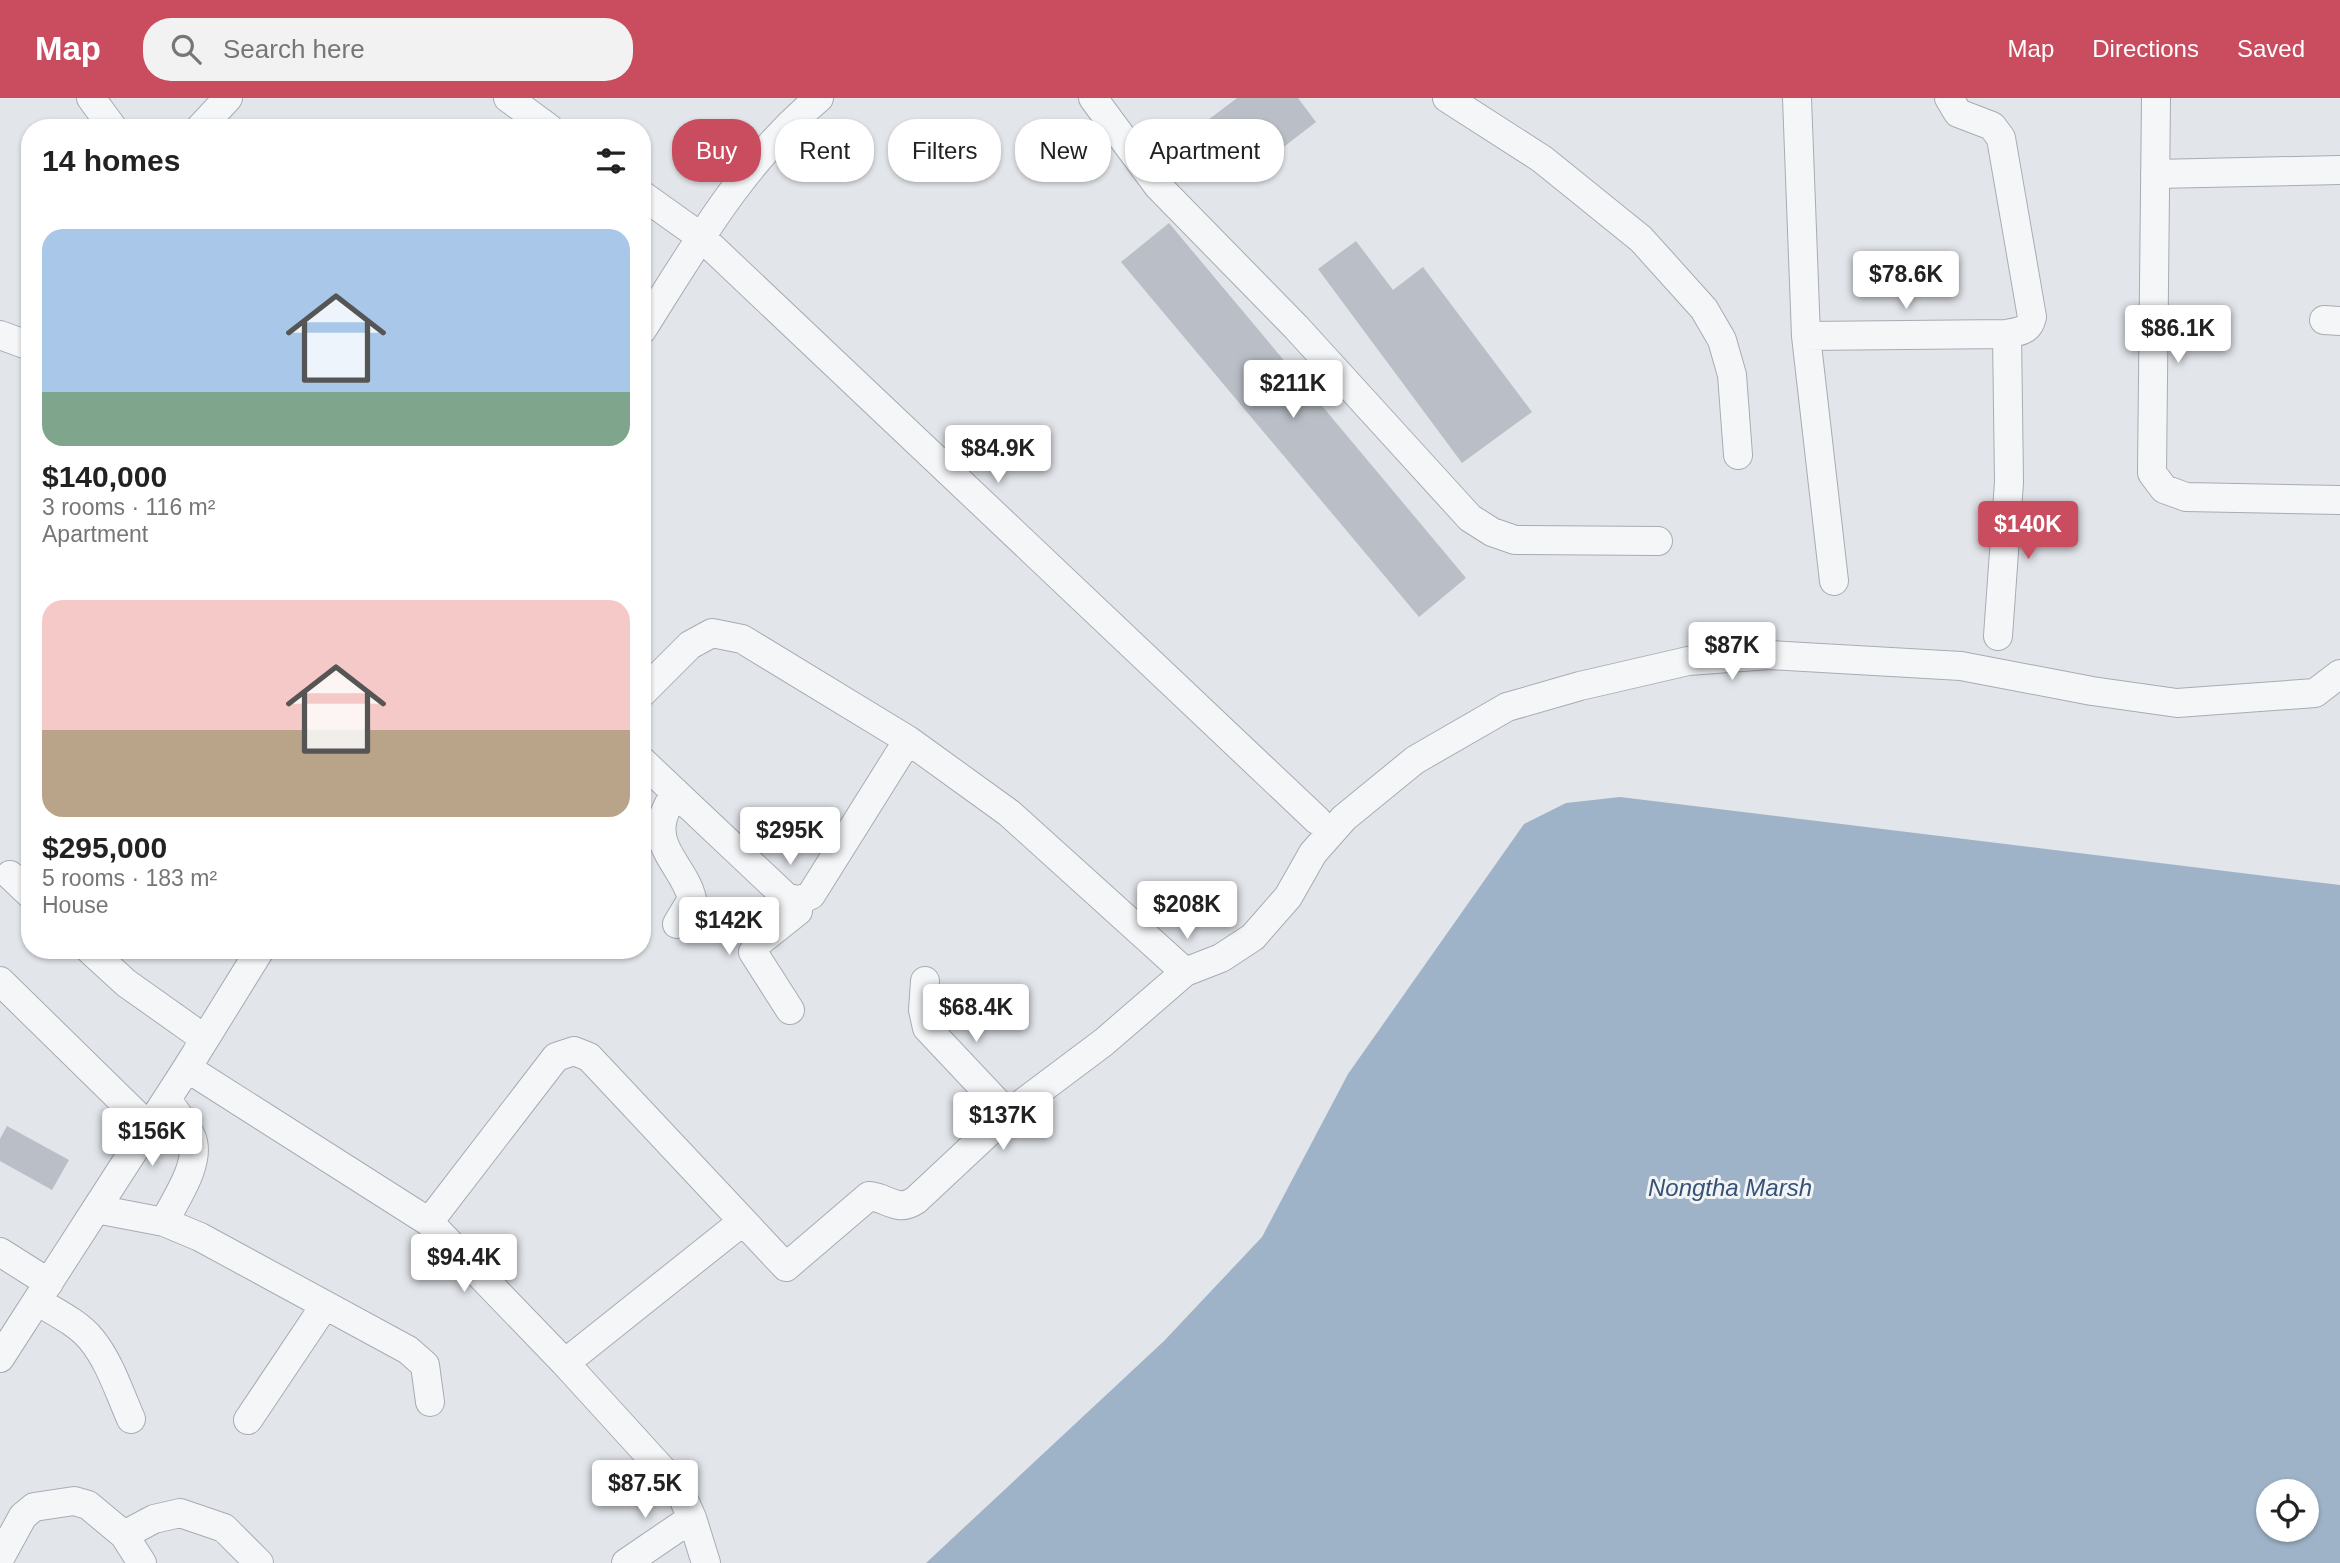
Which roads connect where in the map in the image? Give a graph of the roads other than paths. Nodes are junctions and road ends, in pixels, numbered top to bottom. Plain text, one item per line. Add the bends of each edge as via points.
1 (91, 98) edge
2 (228, 98) edge
3 (508, 98) edge
4 (819, 98) edge
5 (1093, 98) edge
6 (1447, 98) edge
7 (1797, 98) edge
8 (1949, 98) edge
9 (2156, 98) edge
10 (106, 119) edge
11 (208, 119) edge
12 (536, 119) edge
13 (2340, 170) edge
14 (2155, 174) junction
15 (651, 201) edge
16 (701, 237) junction
17 (651, 316) edge
18 (2007, 334) junction
19 (0, 335) edge
20 (1806, 336) junction
21 (21, 343) edge
22 (1738, 455) dead end
23 (2340, 500) edge
24 (1658, 541) dead end
25 (1834, 581) dead end
26 (1998, 636) dead end
27 (2340, 674) edge
28 (651, 684) edge
29 (2328, 694) edge
30 (908, 740) junction
31 (651, 769) edge
32 (675, 792) junction
33 (1317, 820) dead end
34 (798, 901) junction
35 (677, 924) dead end
36 (100, 959) edge
37 (254, 959) edge
38 (1185, 972) junction
39 (925, 981) dead end
40 (0, 982) edge
41 (790, 1010) dead end
42 (205, 1039) junction
43 (187, 1068) junction
44 (167, 1100) junction
45 (1008, 1114) junction
46 (149, 1127) junction
47 (96, 1209) junction
48 (164, 1222) junction
49 (429, 1222) junction
50 (742, 1222) junction
51 (0, 1252) edge
52 (43, 1292) junction
53 (325, 1305) junction
54 (0, 1358) edge
55 (565, 1363) junction
56 (430, 1402) dead end
57 (131, 1419) dead end
58 (248, 1420) dead end
59 (692, 1518) junction
60 (124, 1535) junction
61 (0, 1558) edge
62 (142, 1563) edge
63 (259, 1563) edge
64 (626, 1563) edge
65 (706, 1563) edge

1 - 10 street
2 - 11 street
3 - 12 street
4 - 16 street via 749,170
5 - 24 street via 1158,186 1296,327 1470,518 1515,540
6 - 22 street via 1542,159 1641,239 1704,309 1722,340 1732,375
7 - 20 street
8 - 18 street via 1958,113 1992,126 2001,138 2032,317 2026,330
9 - 14 street
13 - 14 street
14 - 23 street via 2152,473 2164,489 2186,497
15 - 16 street
16 - 17 street
16 - 33 street
18 - 20 street
18 - 26 street via 2009,482
19 - 21 street
20 - 25 street
27 - 29 street
28 - 30 street via 690,645 712,634 742,639
29 - 38 street via 2177,703 1961,666 1769,654 1688,660 1580,686 1507,707 1415,760 1344,818 1313,853 1288,897 1253,937 1221,958
30 - 34 street via 811,895
30 - 38 street via 1009,813
31 - 32 street
32 - 34 street via 785,896
32 - 35 street via 662,822 663,845 689,884 692,899
34 - 41 street via 798,911 753,952
36 - 42 street
37 - 42 street
38 - 45 street via 1104,1042
39 - 45 street via 927,1028
40 - 46 street
42 - 43 street
43 - 44 street
43 - 49 street
44 - 46 street
44 - 48 street via 192,1137 195,1150 194,1163
45 - 50 street via 907,1206 869,1196 786,1267
46 - 47 street
47 - 48 street
47 - 52 street
48 - 53 street
49 - 50 street via 556,1057 574,1051 589,1057
49 - 55 street
50 - 55 street
51 - 52 street
52 - 54 street
52 - 57 street via 91,1338
53 - 56 street via 408,1350 425,1365
53 - 58 street
55 - 59 street via 678,1487
59 - 64 street
59 - 65 street
60 - 61 street via 88,1506 74,1501 34,1507 23,1516
60 - 62 street
60 - 63 street via 154,1519 180,1513 224,1528

